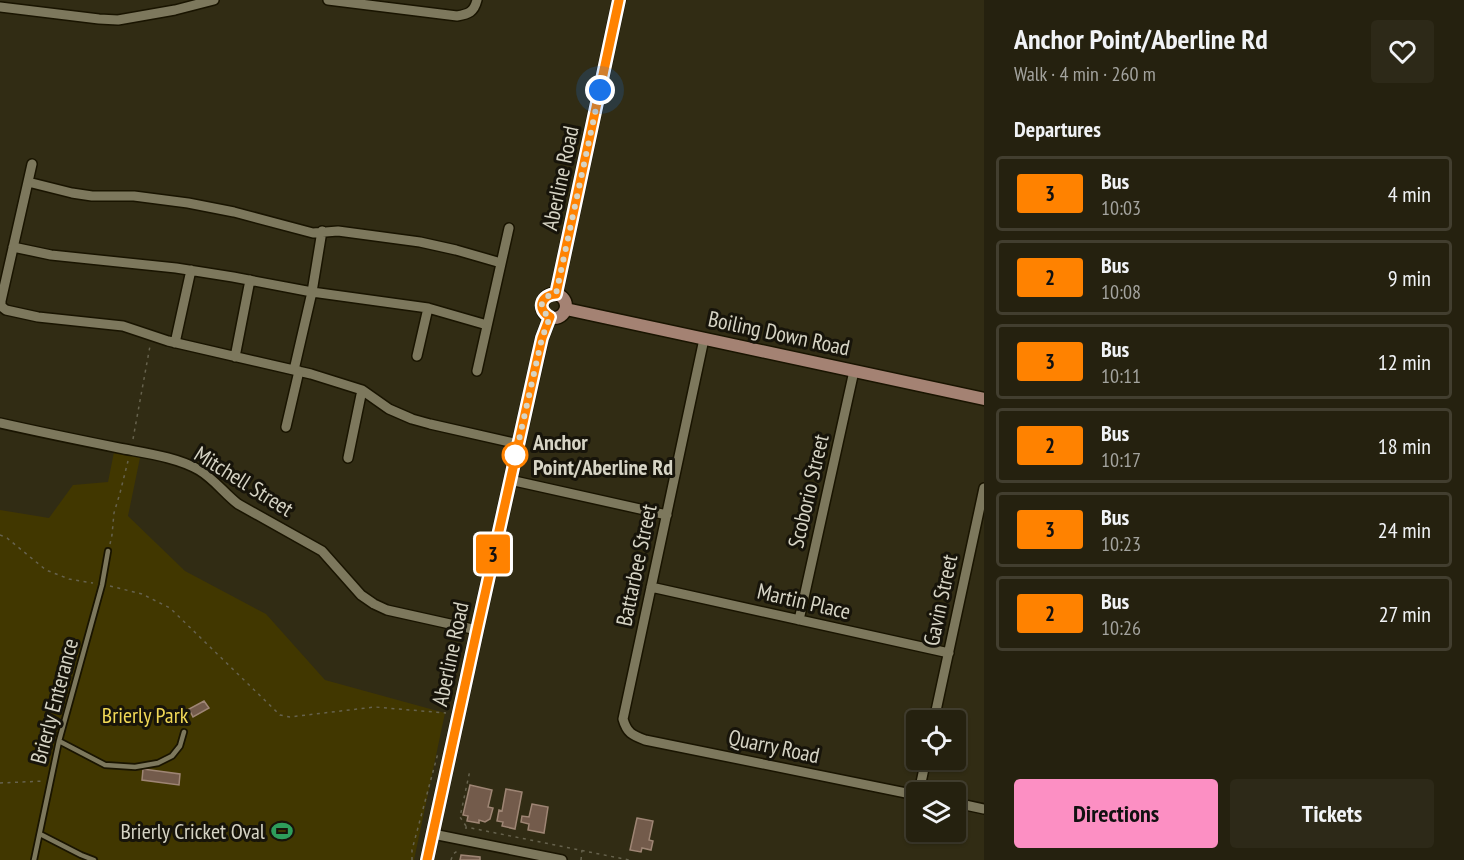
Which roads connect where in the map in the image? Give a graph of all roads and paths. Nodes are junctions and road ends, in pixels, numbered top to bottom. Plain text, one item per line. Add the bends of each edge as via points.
1 (214, 0) edge
2 (328, 0) edge
3 (477, 0) edge
4 (619, 0) edge
5 (0, 7) edge
6 (32, 164) dead end
7 (28, 182) junction
8 (509, 228) dead end
9 (322, 231) junction
10 (13, 247) junction
11 (501, 263) junction
12 (191, 270) junction
13 (250, 280) junction
14 (312, 292) junction
15 (556, 294) junction
16 (428, 308) junction
17 (566, 309) junction
18 (550, 317) junction
19 (487, 325) junction
20 (704, 339) junction
21 (175, 343) junction
22 (417, 356) dead end
23 (235, 357) junction
24 (296, 371) junction
25 (477, 371) dead end
26 (854, 371) junction
27 (362, 390) junction
28 (984, 399) edge
29 (0, 423) edge
30 (286, 427) dead end
31 (518, 444) junction
32 (348, 458) dead end
33 (510, 480) junction
34 (984, 488) edge
35 (667, 514) junction
36 (0, 535) edge
37 (108, 551) dead end
38 (102, 585) junction
39 (651, 587) junction
40 (799, 620) junction
41 (477, 630) junction
42 (949, 653) junction
43 (936, 710) edge
44 (459, 713) junction
45 (626, 729) joint
46 (184, 732) dead end
47 (59, 741) junction
48 (440, 747) dead end
49 (470, 770) dead end
50 (51, 781) junction
51 (0, 783) edge
52 (906, 792) edge
53 (966, 805) edge
54 (984, 809) edge
55 (466, 827) junction
56 (40, 834) junction
57 (433, 834) junction
58 (464, 840) junction
59 (583, 850) junction
60 (34, 860) edge
61 (93, 860) edge
62 (412, 860) edge
63 (427, 860) edge
64 (451, 860) edge
65 (562, 860) edge
66 (580, 860) edge
67 (629, 860) edge

1 - 5 street via 118,20
2 - 3 street via 457,16 475,8
4 - 15 street, Aberline Road
6 - 7 street
7 - 9 street via 92,196 134,196 188,203 305,232
7 - 10 street
8 - 11 street
9 - 11 street via 420,242
9 - 14 street
10 - 12 street via 51,255
10 - 21 street via 1,301 6,310 123,326
11 - 19 street
12 - 13 street
12 - 21 street
13 - 14 street
13 - 23 street
14 - 16 street
14 - 24 street
15 - 17 street via 563,298
15 - 18 street via 545,297 542,305
16 - 19 street
16 - 22 street
17 - 18 street via 558,317
17 - 20 street, Boiling Down Road
18 - 31 street, Aberline Road
19 - 25 street
20 - 26 street, Boiling Down Road
20 - 35 street, Battarbee Street
21 - 23 street
23 - 24 street
24 - 27 street
24 - 30 street
26 - 28 street, Boiling Down Road
26 - 40 street, Scoborio Street
27 - 31 street via 412,419
27 - 32 street
29 - 41 street, Mitchell Street via 156,456 198,469 238,504 322,551 374,604
31 - 33 street, Aberline Road
33 - 35 street
33 - 41 street, Aberline Road
34 - 42 street, Gavin Street
35 - 39 street, Battarbee Street
36 - 38 path via 46,570
37 - 38 lane, Brierly Enterance
38 - 44 path via 142,594 170,608 280,715 375,707
38 - 47 lane, Brierly Enterance
39 - 40 street, Martin Place
39 - 45 street, Battarbee Street via 623,719
40 - 42 street, Martin Place
41 - 44 street, Aberline Road
42 - 43 street, Gavin Street
44 - 57 street, Aberline Road
45 - 52 street, Quarry Road via 645,740
46 - 47 lane via 172,756 135,767 105,765
47 - 50 lane, Brierly Enterance
48 - 62 path
49 - 55 path via 460,817
50 - 51 path
50 - 56 lane, Brierly Enterance
53 - 54 street
55 - 58 path
55 - 59 path
56 - 60 lane, Brierly Enterance
56 - 61 lane
57 - 58 street
57 - 63 street, Aberline Road
58 - 64 path
58 - 65 street
59 - 66 path
59 - 67 path

